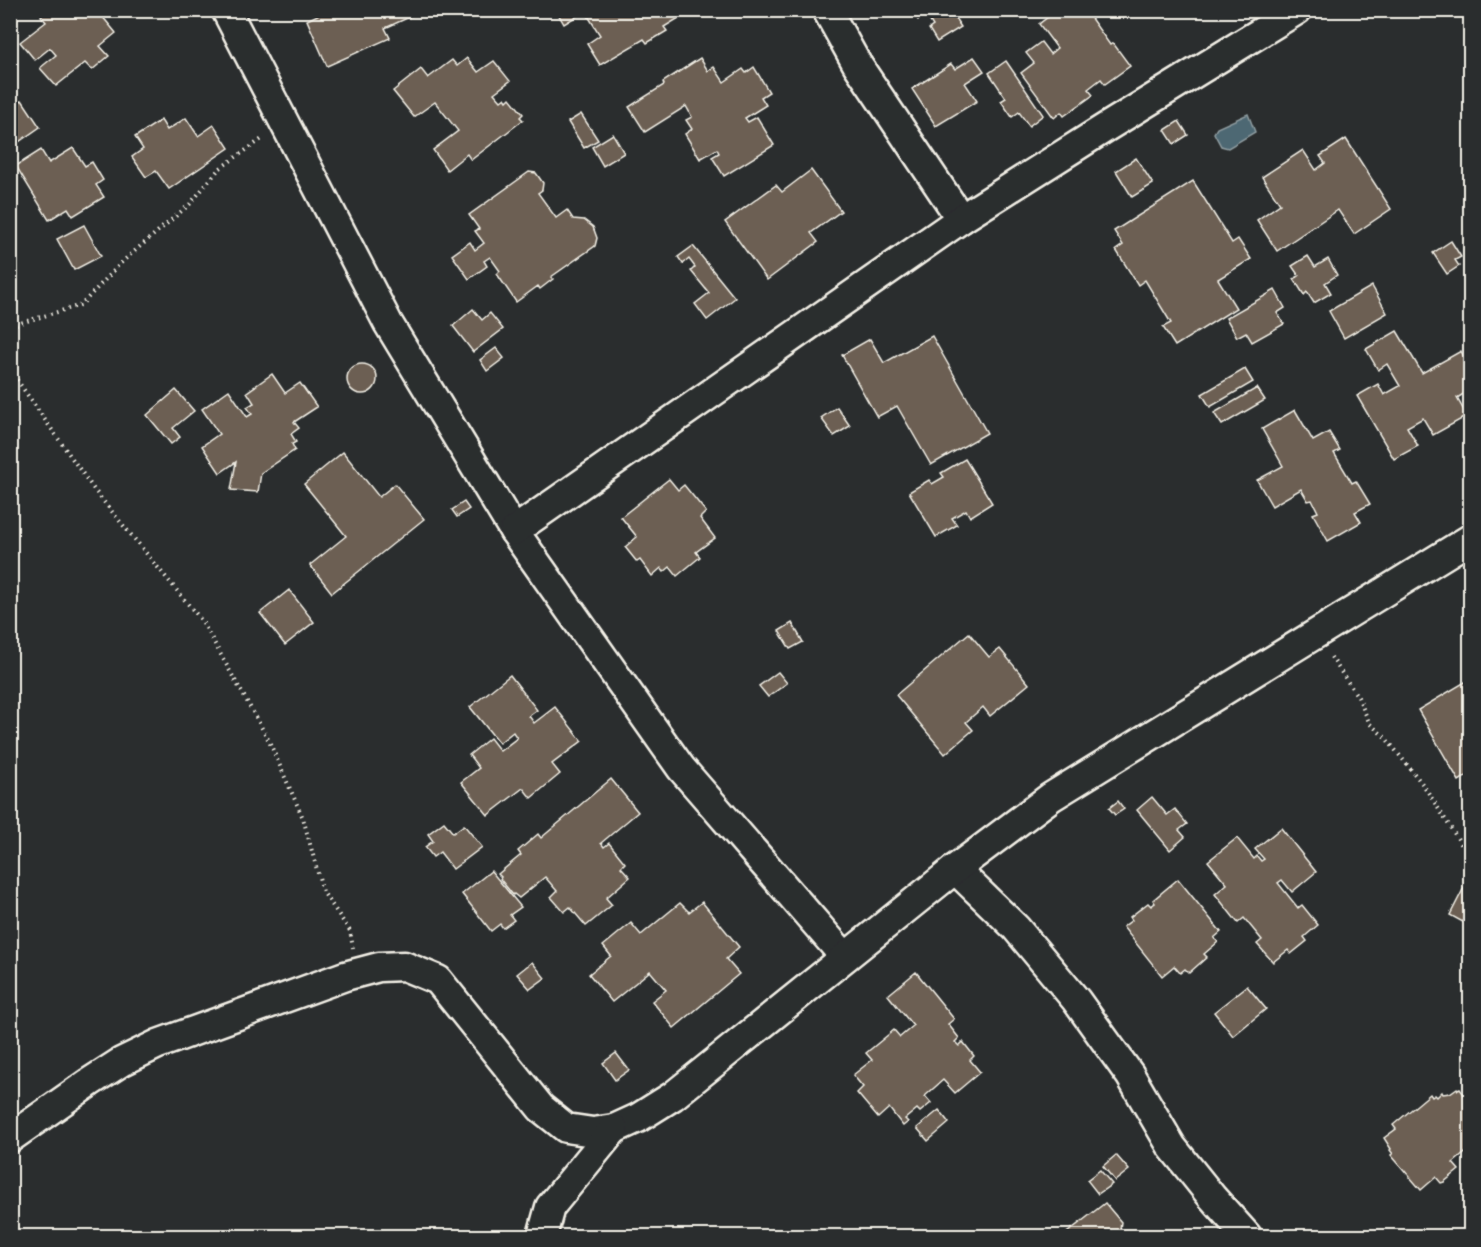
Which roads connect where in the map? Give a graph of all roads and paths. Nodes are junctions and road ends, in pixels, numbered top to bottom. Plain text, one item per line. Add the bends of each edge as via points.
1 (226, 10) edge
2 (827, 10) edge
3 (1297, 10) edge
4 (285, 123) junction
5 (961, 219) junction
6 (10, 326) edge
7 (10, 370) edge
8 (514, 531) junction
9 (1470, 539) edge
10 (1316, 634) junction
11 (1470, 858) edge
12 (955, 869) junction
13 (845, 957) junction
14 (359, 972) junction
15 (614, 1129) junction
16 (10, 1138) edge
17 (542, 1236) edge
18 (1247, 1236) edge

1 - 4 street
2 - 5 street via 857,64
3 - 5 street
4 - 6 path via 219,170 190,204 123,261 81,305
4 - 8 street via 388,323
5 - 8 street
7 - 14 path via 95,491 202,621 268,738 299,808 323,892 350,932
8 - 13 street via 681,768
9 - 10 street
10 - 11 path via 1358,697 1370,724 1424,786
10 - 12 street via 1051,797
12 - 13 street
12 - 18 street via 1016,928 1076,1000 1130,1075 1173,1147
13 - 15 street via 673,1096
14 - 15 street via 404,966 438,980 541,1108 566,1128 593,1132
14 - 16 street via 158,1044 121,1062
15 - 17 street via 549,1207

